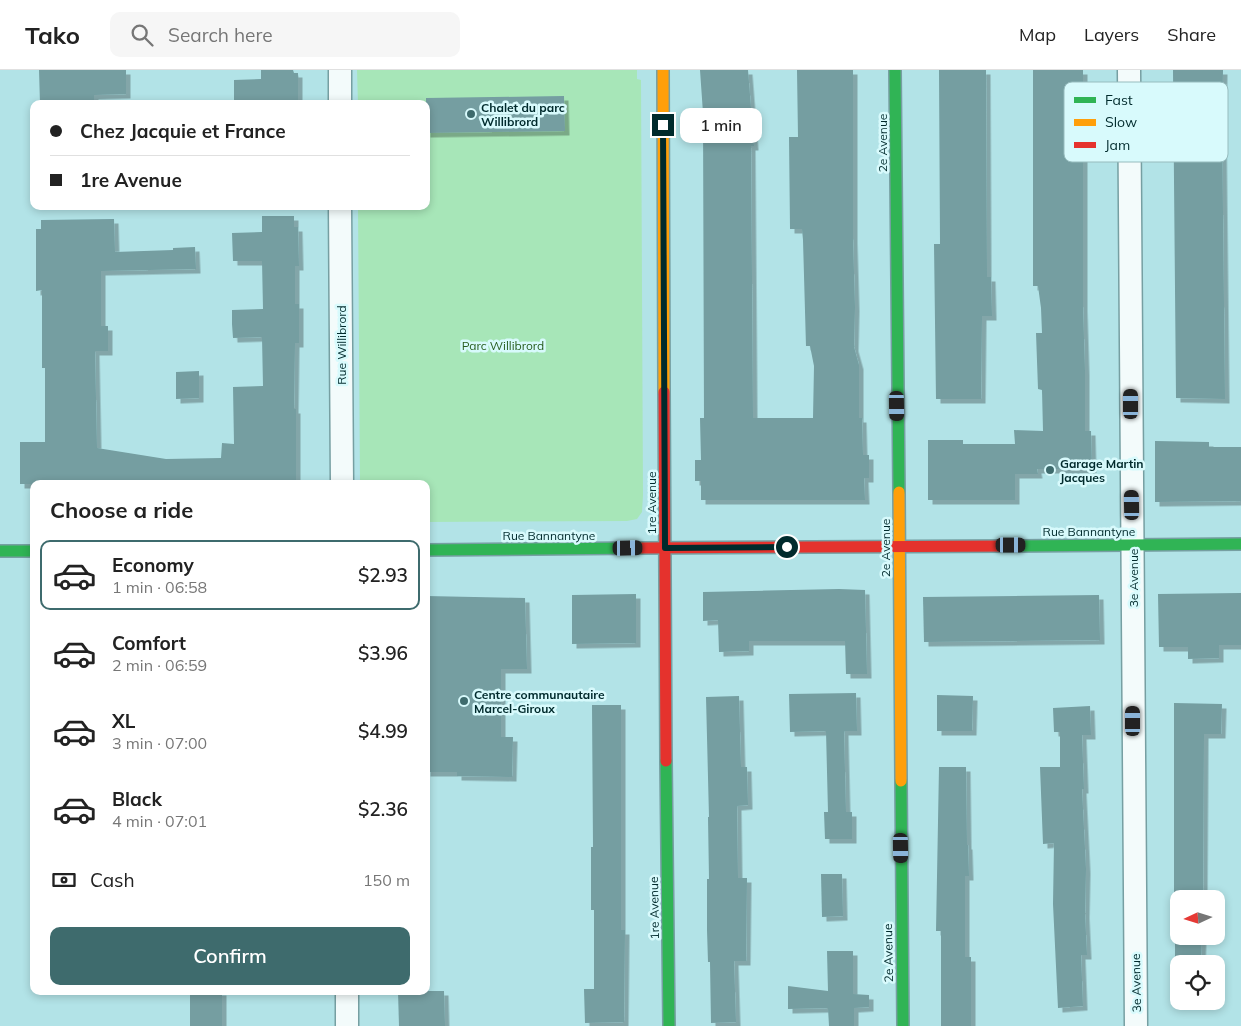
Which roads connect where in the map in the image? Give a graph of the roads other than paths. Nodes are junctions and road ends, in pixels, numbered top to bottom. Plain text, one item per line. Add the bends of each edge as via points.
1 (340, 70) edge
2 (663, 70) edge
3 (895, 70) edge
4 (340, 100) edge
5 (1130, 162) edge
6 (340, 210) edge
7 (342, 480) edge
8 (1241, 544) edge
9 (1133, 545) junction
10 (899, 546) junction
11 (665, 548) junction
12 (30, 550) edge
13 (430, 550) edge
14 (0, 551) edge
15 (347, 995) edge
16 (347, 1026) edge
17 (669, 1026) edge
18 (902, 1026) edge
19 (1136, 1026) edge

1 - 4 street
2 - 11 street, 1re Avenue
3 - 10 street, 2e Avenue
5 - 9 street, 3e Avenue
6 - 7 street, Rue Willibrord
8 - 9 street, Rue Bannantyne
9 - 10 street, Rue Bannantyne
9 - 19 street, 3e Avenue
10 - 11 street, Rue Bannantyne
10 - 18 street, 2e Avenue
11 - 13 street, Rue Bannantyne
11 - 17 street, 1re Avenue
12 - 14 street
15 - 16 street

